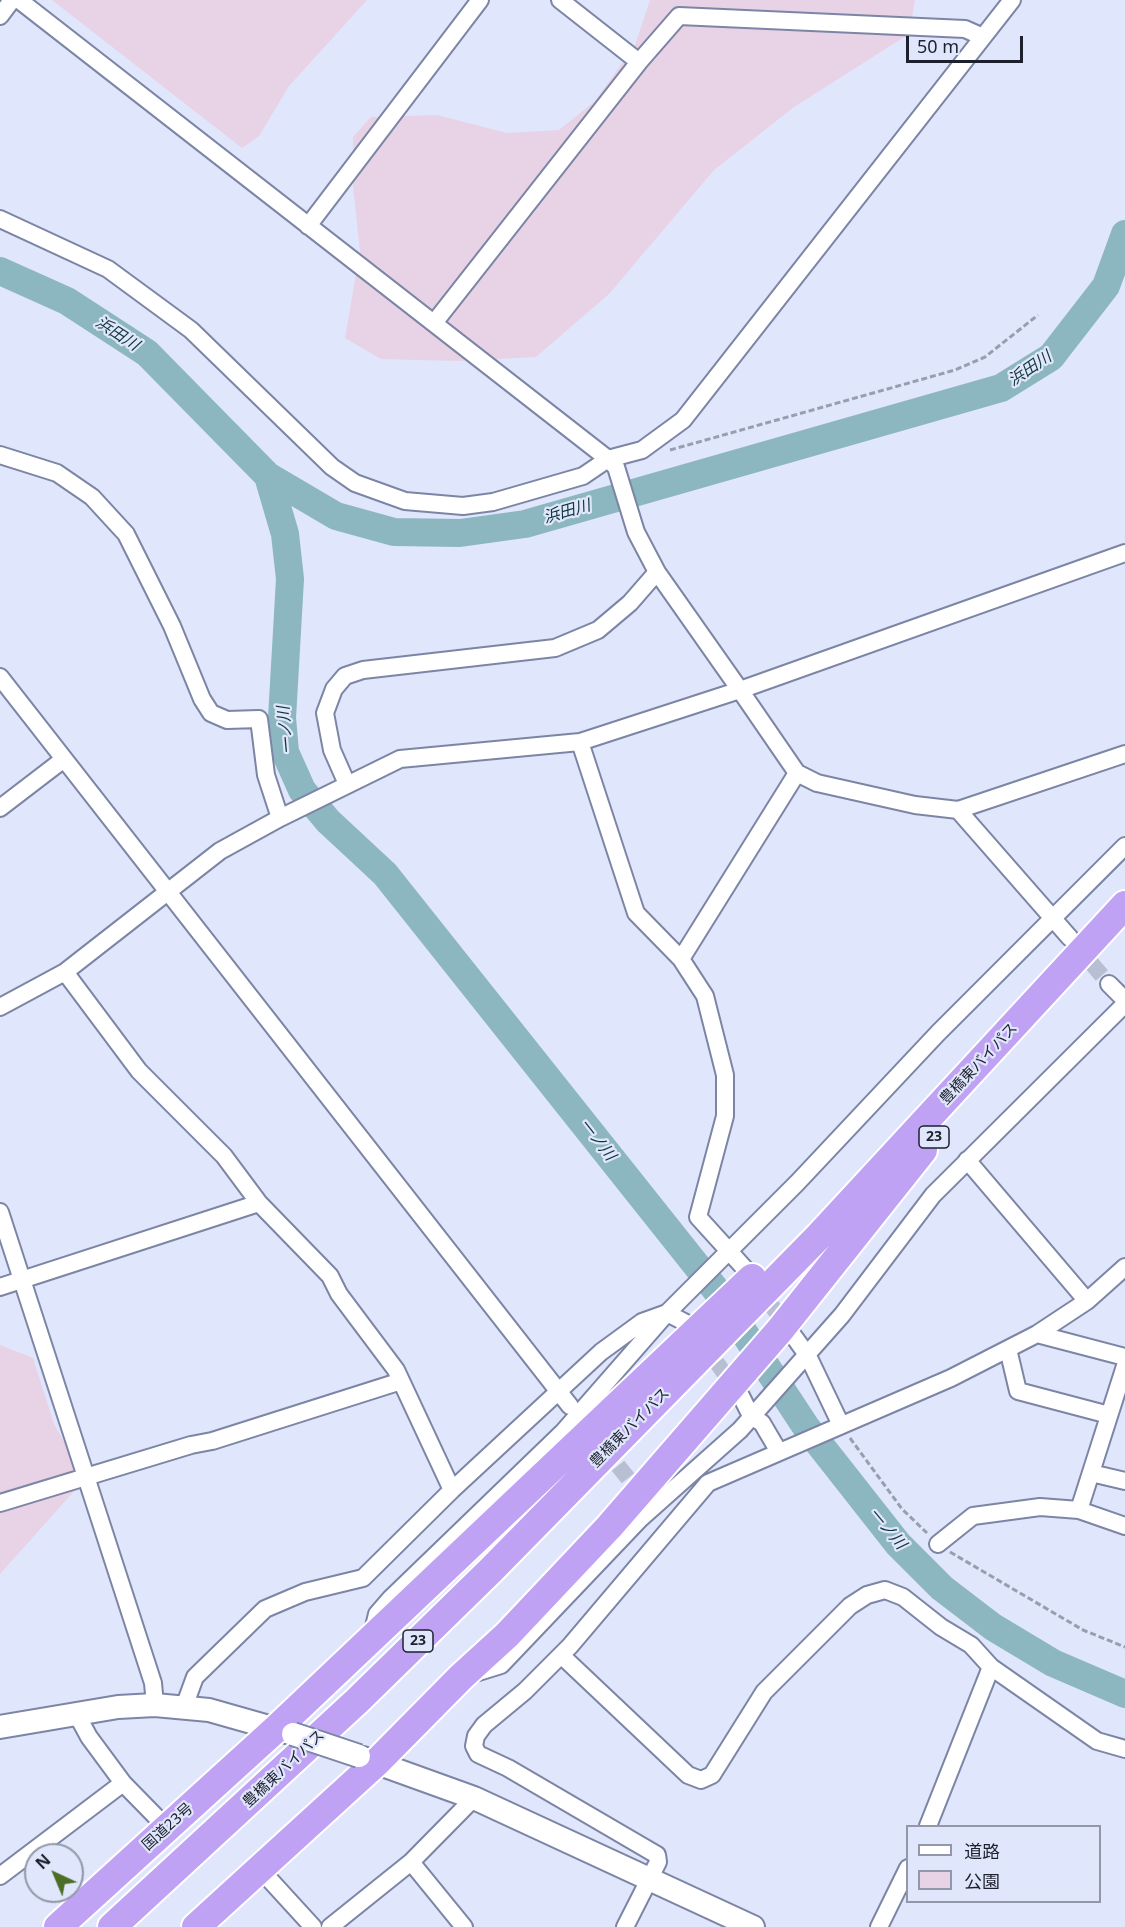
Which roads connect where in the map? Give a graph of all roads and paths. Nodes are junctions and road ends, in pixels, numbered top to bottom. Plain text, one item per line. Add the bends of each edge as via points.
1 (12, 0) edge
2 (19, 0) edge
3 (480, 0) edge
4 (560, 0) edge
5 (1012, 0) edge
6 (0, 16) edge
7 (983, 37) junction
8 (639, 62) junction
9 (0, 219) edge
10 (308, 226) junction
11 (1038, 315) dead end
12 (434, 323) junction
13 (642, 450) junction
14 (0, 455) edge
15 (612, 463) junction
16 (1125, 554) edge
17 (657, 572) junction
18 (0, 677) edge
19 (740, 690) junction
20 (580, 742) junction
21 (1125, 754) edge
22 (64, 759) junction
23 (797, 773) junction
24 (341, 787) junction
25 (0, 808) edge
26 (957, 810) junction
27 (282, 817) junction
28 (1125, 846) edge
29 (166, 891) junction
30 (1125, 905) edge
31 (1054, 919) junction
32 (1079, 941) junction
33 (681, 959) junction
34 (65, 972) junction
35 (1109, 984) tunnel mouth
36 (1125, 1002) edge
37 (0, 1006) edge
38 (967, 1160) junction
39 (259, 1203) junction
40 (0, 1212) edge
41 (725, 1255) junction
42 (1125, 1267) edge
43 (22, 1280) junction
44 (751, 1284) junction
45 (0, 1287) edge
46 (1087, 1301) junction
47 (667, 1313) junction
48 (701, 1332) junction
49 (786, 1332) junction
50 (1037, 1334) junction
51 (1008, 1349) junction
52 (1125, 1357) edge
53 (804, 1361) junction
54 (1125, 1366) edge
55 (401, 1381) junction
56 (739, 1387) junction
57 (557, 1391) junction
58 (570, 1406) dead end
59 (755, 1412) junction
60 (1110, 1415) junction
61 (840, 1425) junction
62 (784, 1450) junction
63 (1091, 1473) junction
64 (86, 1476) junction
65 (1125, 1481) edge
66 (452, 1490) junction
67 (0, 1503) edge
68 (1079, 1510) junction
69 (659, 1517) tunnel mouth
70 (1125, 1526) edge
71 (669, 1532) junction
72 (938, 1544) junction
73 (372, 1635) junction
74 (1125, 1647) edge
75 (561, 1655) junction
76 (991, 1667) junction
77 (461, 1677) junction
78 (155, 1705) junction
79 (184, 1707) junction
80 (75, 1713) junction
81 (0, 1727) edge
82 (285, 1731) junction
83 (1125, 1749) edge
84 (368, 1759) junction
85 (123, 1784) junction
86 (474, 1798) junction
87 (929, 1825) edge
88 (166, 1828) junction
89 (411, 1862) junction
90 (260, 1869) junction
91 (906, 1872) edge
92 (0, 1876) edge
93 (651, 1878) junction
94 (58, 1927) edge
95 (112, 1927) edge
96 (196, 1927) edge
97 (313, 1927) edge
98 (330, 1927) edge
99 (464, 1927) edge
100 (626, 1927) edge
101 (753, 1927) edge
102 (879, 1927) edge

1 - 6 street
2 - 10 street
3 - 10 street
4 - 8 street
5 - 7 street
7 - 8 street via 966,29 679,16
7 - 13 street via 683,420
8 - 12 street
9 - 15 street via 108,269 182,323 332,467 355,483 405,501 463,506 493,502 583,476
10 - 12 street
11 - 13 path via 985,357 955,370 664,452
12 - 15 street
13 - 15 street
14 - 27 street via 57,473 92,497 126,534 211,713 227,720 259,719 266,775
15 - 17 street via 636,532
16 - 19 street
17 - 19 street
17 - 24 street via 630,603 598,630 555,648 363,670 345,676 334,688 326,713
18 - 22 street
19 - 20 street
19 - 23 street
20 - 24 street via 400,759
20 - 33 street via 636,913
21 - 26 street
22 - 25 street
22 - 29 street
23 - 26 street via 817,783 915,805
23 - 33 street
24 - 27 street
26 - 31 street
27 - 29 street via 220,851
28 - 31 street
29 - 34 street
29 - 57 street
30 - 32 highway, 豊橋東バイパス / 23
31 - 32 street
31 - 41 street via 938,1033
32 - 44 highway, 豊橋東バイパス / 23 via 819,1236 778,1253
32 - 49 highway, 23
33 - 41 street via 705,996 725,1075 725,1116 698,1217
34 - 37 street
34 - 39 street via 139,1071 224,1156
35 - 36 street
36 - 38 street
38 - 46 street
38 - 53 street via 933,1195
39 - 43 street
39 - 55 street via 330,1276
40 - 43 street
41 - 44 street
41 - 47 street
42 - 46 street
43 - 45 street
43 - 64 street
44 - 48 highway, 23
46 - 50 street
47 - 48 street
47 - 57 street via 642,1322
47 - 73 street via 563,1432 390,1599 377,1614
48 - 73 highway, 23
48 - 95 highway, 豊橋東バイパス / 23 via 365,1693
49 - 53 street
49 - 56 highway, 23
50 - 51 street
50 - 52 street
51 - 60 street via 1018,1391
51 - 61 street
53 - 59 street
53 - 61 street
54 - 60 street
55 - 64 street
55 - 66 street
56 - 59 street
56 - 77 highway, 23 via 507,1635
57 - 58 street
57 - 66 street
59 - 62 street
59 - 77 street via 640,1519 501,1665
60 - 63 street
61 - 62 street
61 - 72 path via 902,1509
62 - 71 street via 708,1483
63 - 65 street
63 - 68 street
64 - 67 street
64 - 78 street via 153,1683
66 - 79 street via 363,1578 305,1592 265,1609 195,1677
68 - 70 street
68 - 72 street via 1040,1507 973,1516
69 - 71 street
71 - 75 street
72 - 74 path via 1083,1630
73 - 82 highway, 23
75 - 76 street via 688,1775 701,1780 711,1775 764,1692 850,1606 867,1595 885,1590 903,1597 971,1645
75 - 93 street via 484,1725 474,1746 478,1754 657,1855
76 - 83 street via 1097,1741
76 - 87 street
77 - 84 highway, 23
78 - 79 street
78 - 80 street
79 - 82 street
80 - 81 street
80 - 85 street
82 - 84 street, bridge
82 - 88 highway, 国道23号 / 23
84 - 86 street
84 - 90 highway, 23
85 - 88 street
85 - 92 street
86 - 89 street
86 - 93 street
88 - 94 highway, 国道23号 / 23
89 - 98 street
89 - 99 street
90 - 96 highway, 23
90 - 97 street
91 - 102 street
93 - 100 street
93 - 101 street

